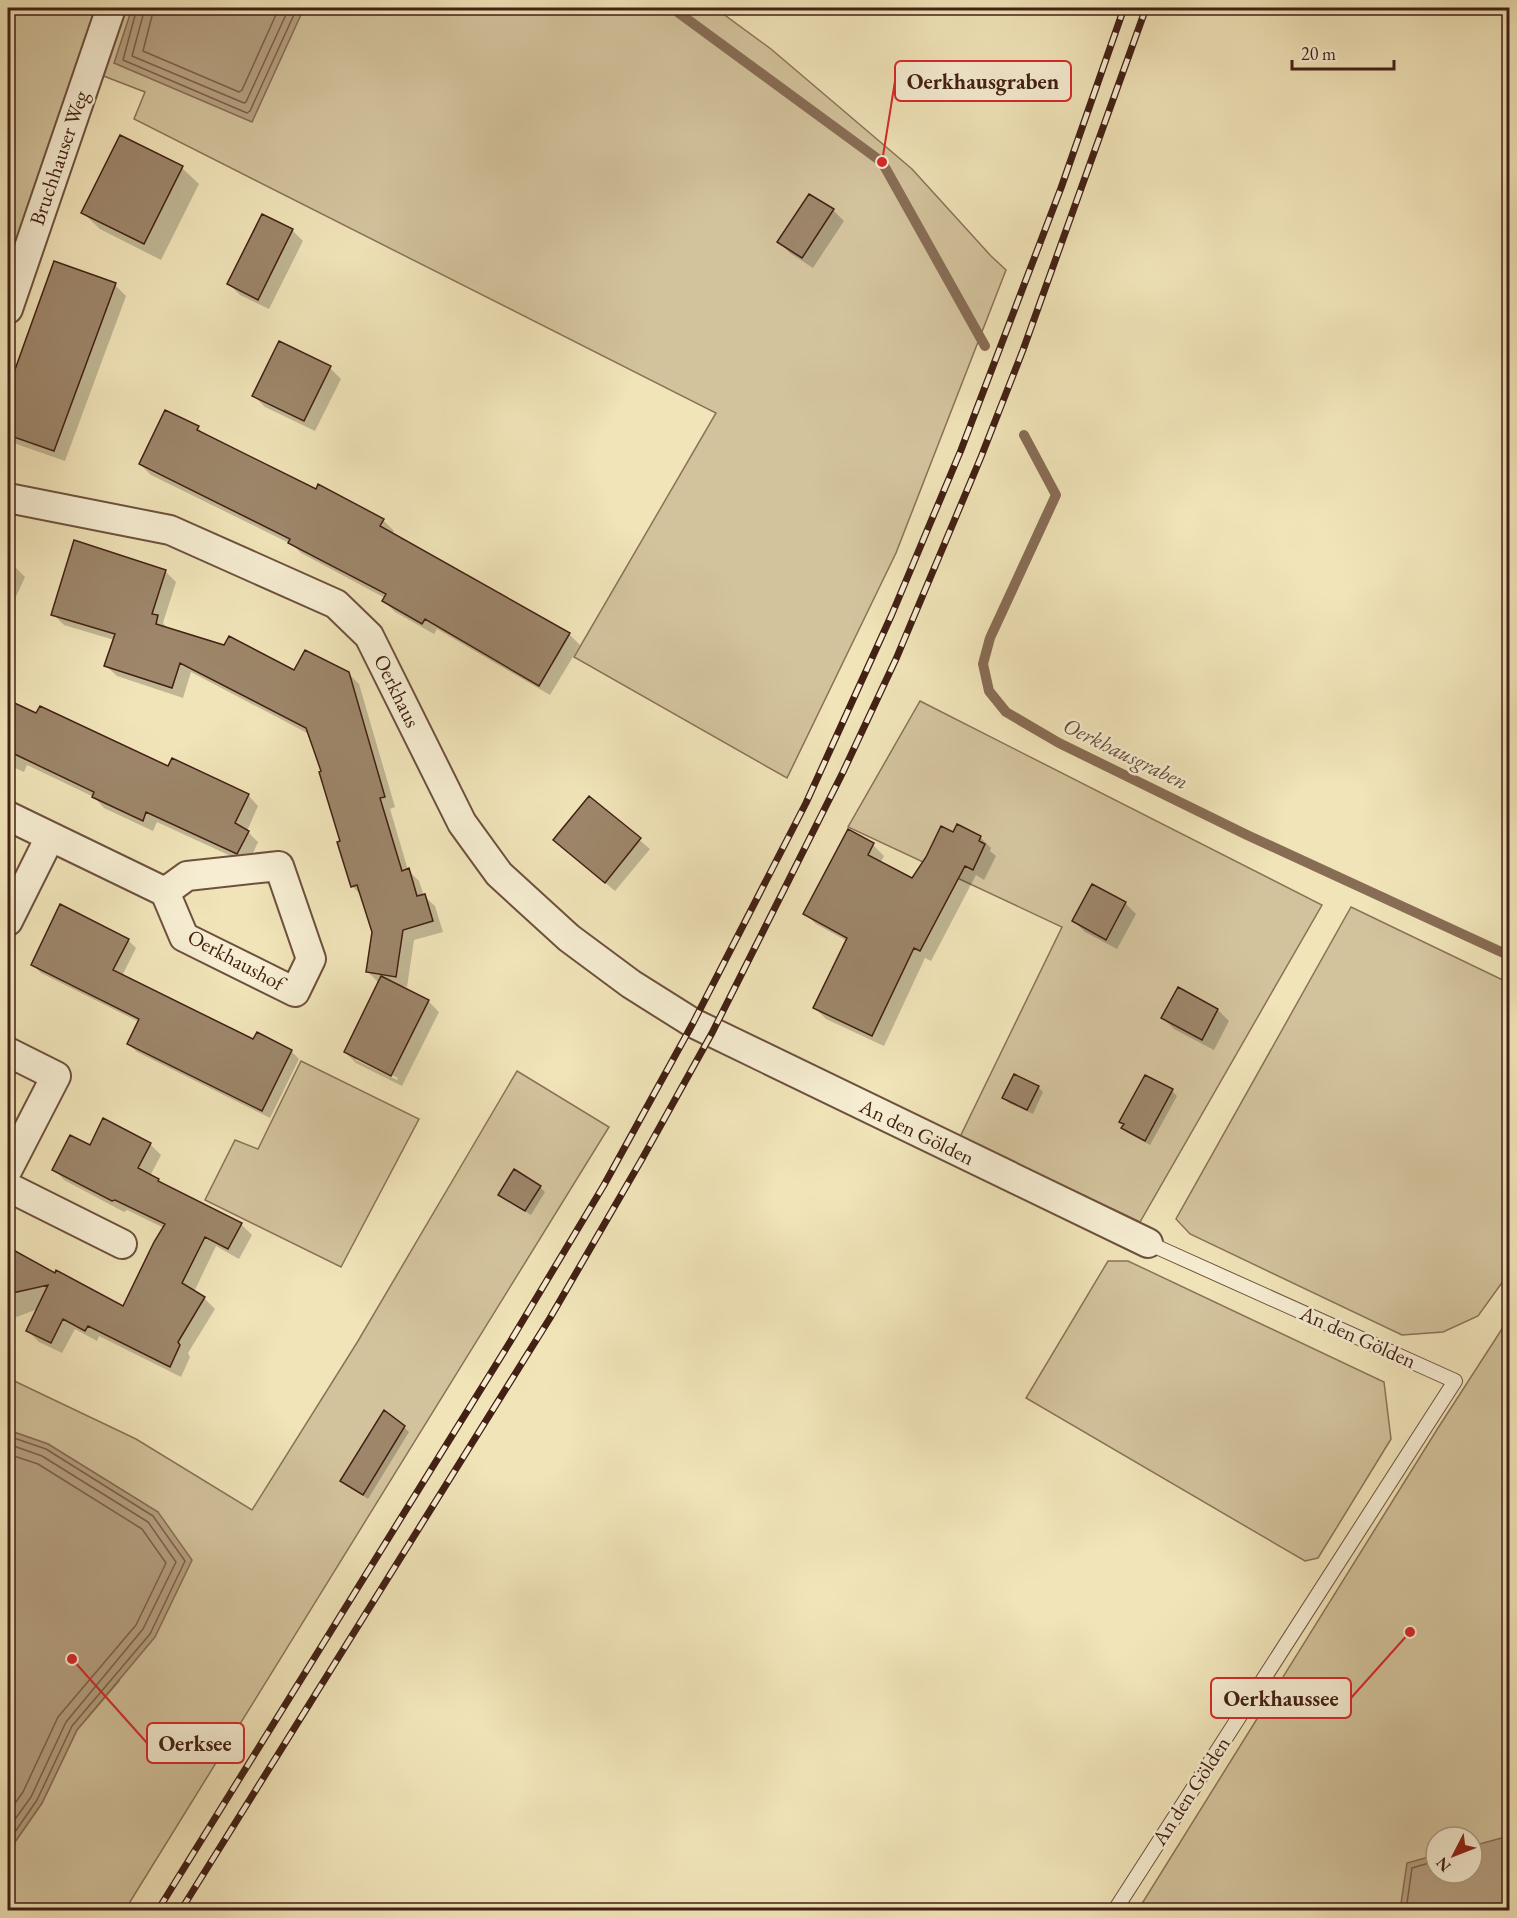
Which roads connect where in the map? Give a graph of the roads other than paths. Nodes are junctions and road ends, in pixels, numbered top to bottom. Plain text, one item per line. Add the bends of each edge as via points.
1 (111, 8) edge
2 (8, 309) edge
3 (8, 498) edge
4 (8, 816) edge
5 (50, 837) junction
6 (165, 892) junction
7 (8, 921) edge
8 (693, 1023) joint
9 (8, 1052) edge
10 (8, 1169) edge
11 (8, 1187) edge
12 (1148, 1243) joint
13 (122, 1244) dead end
14 (1115, 1911) edge

1 - 2 street, Bruchhauser Weg
3 - 8 street, Oerkhaus via 170,530 336,604 369,636 462,824 499,874 569,938
4 - 5 street
5 - 6 street
5 - 7 street
6 - 6 street, Oerkhaushof via 184,937 295,992 311,959 279,866 187,876
8 - 12 street, An den Gölden
9 - 10 street via 56,1076
11 - 13 street
12 - 14 lane, An den Gölden via 1455,1381

